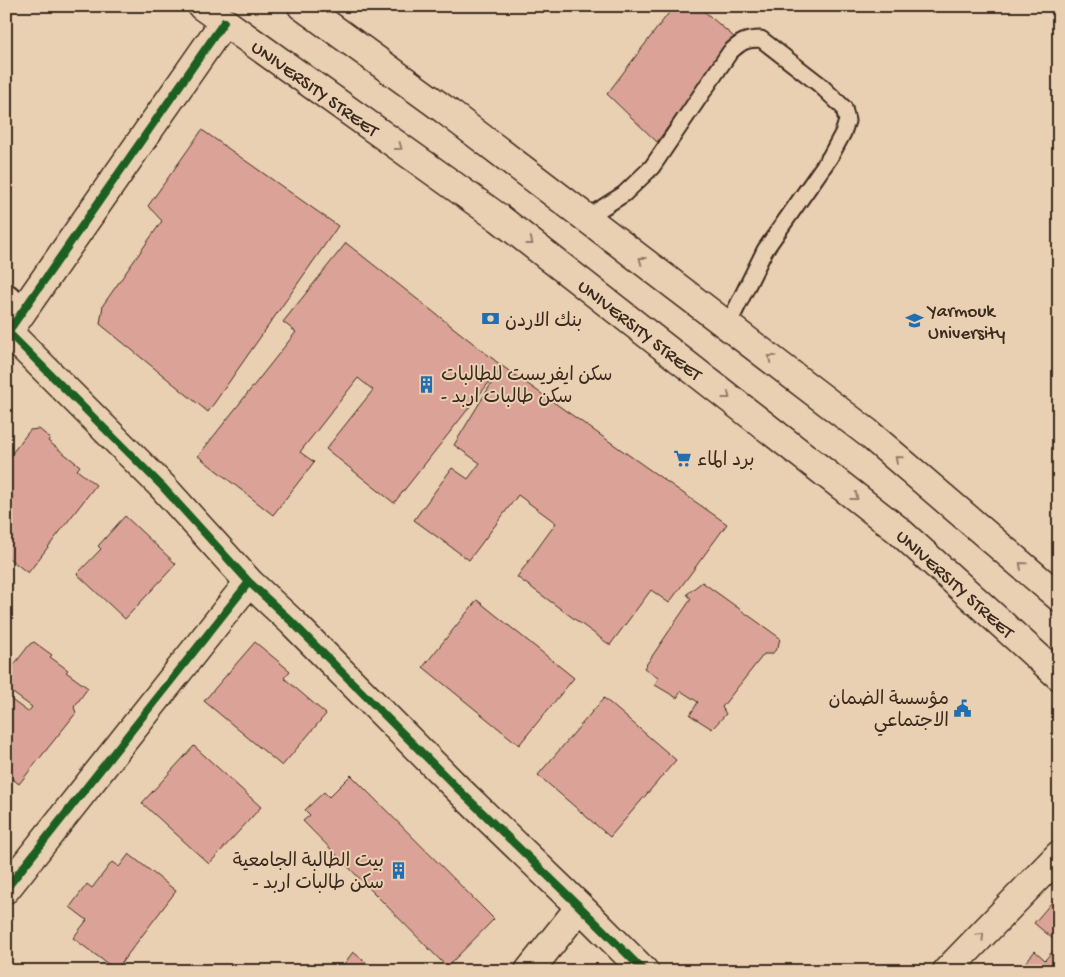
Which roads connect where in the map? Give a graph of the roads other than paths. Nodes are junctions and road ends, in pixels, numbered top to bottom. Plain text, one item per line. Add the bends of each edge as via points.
1 (202, 6) edge
2 (302, 6) edge
3 (224, 22) junction
4 (586, 218) junction
5 (16, 298) edge
6 (728, 325) junction
7 (7, 333) edge
8 (249, 582) junction
9 (1059, 597) edge
10 (1059, 676) edge
11 (1059, 855) edge
12 (6, 889) edge
13 (580, 907) junction
14 (529, 971) edge
15 (644, 971) edge
16 (947, 971) edge

1 - 3 main road, UNIVERSITY STREET
2 - 4 main road
3 - 5 main road
3 -> 10 main road, UNIVERSITY STREET via 499,218 828,475 898,530
6 -> 4 main road
4 - 6 lane via 624,194 652,167 730,52 740,43 761,39 819,84 844,108 847,121 830,157 764,250
5 - 7 main road
9 -> 6 main road via 868,433
7 - 8 main road via 162,486
8 - 12 main road
8 - 13 main road
16 -> 11 main road
13 - 14 main road
13 - 15 main road

